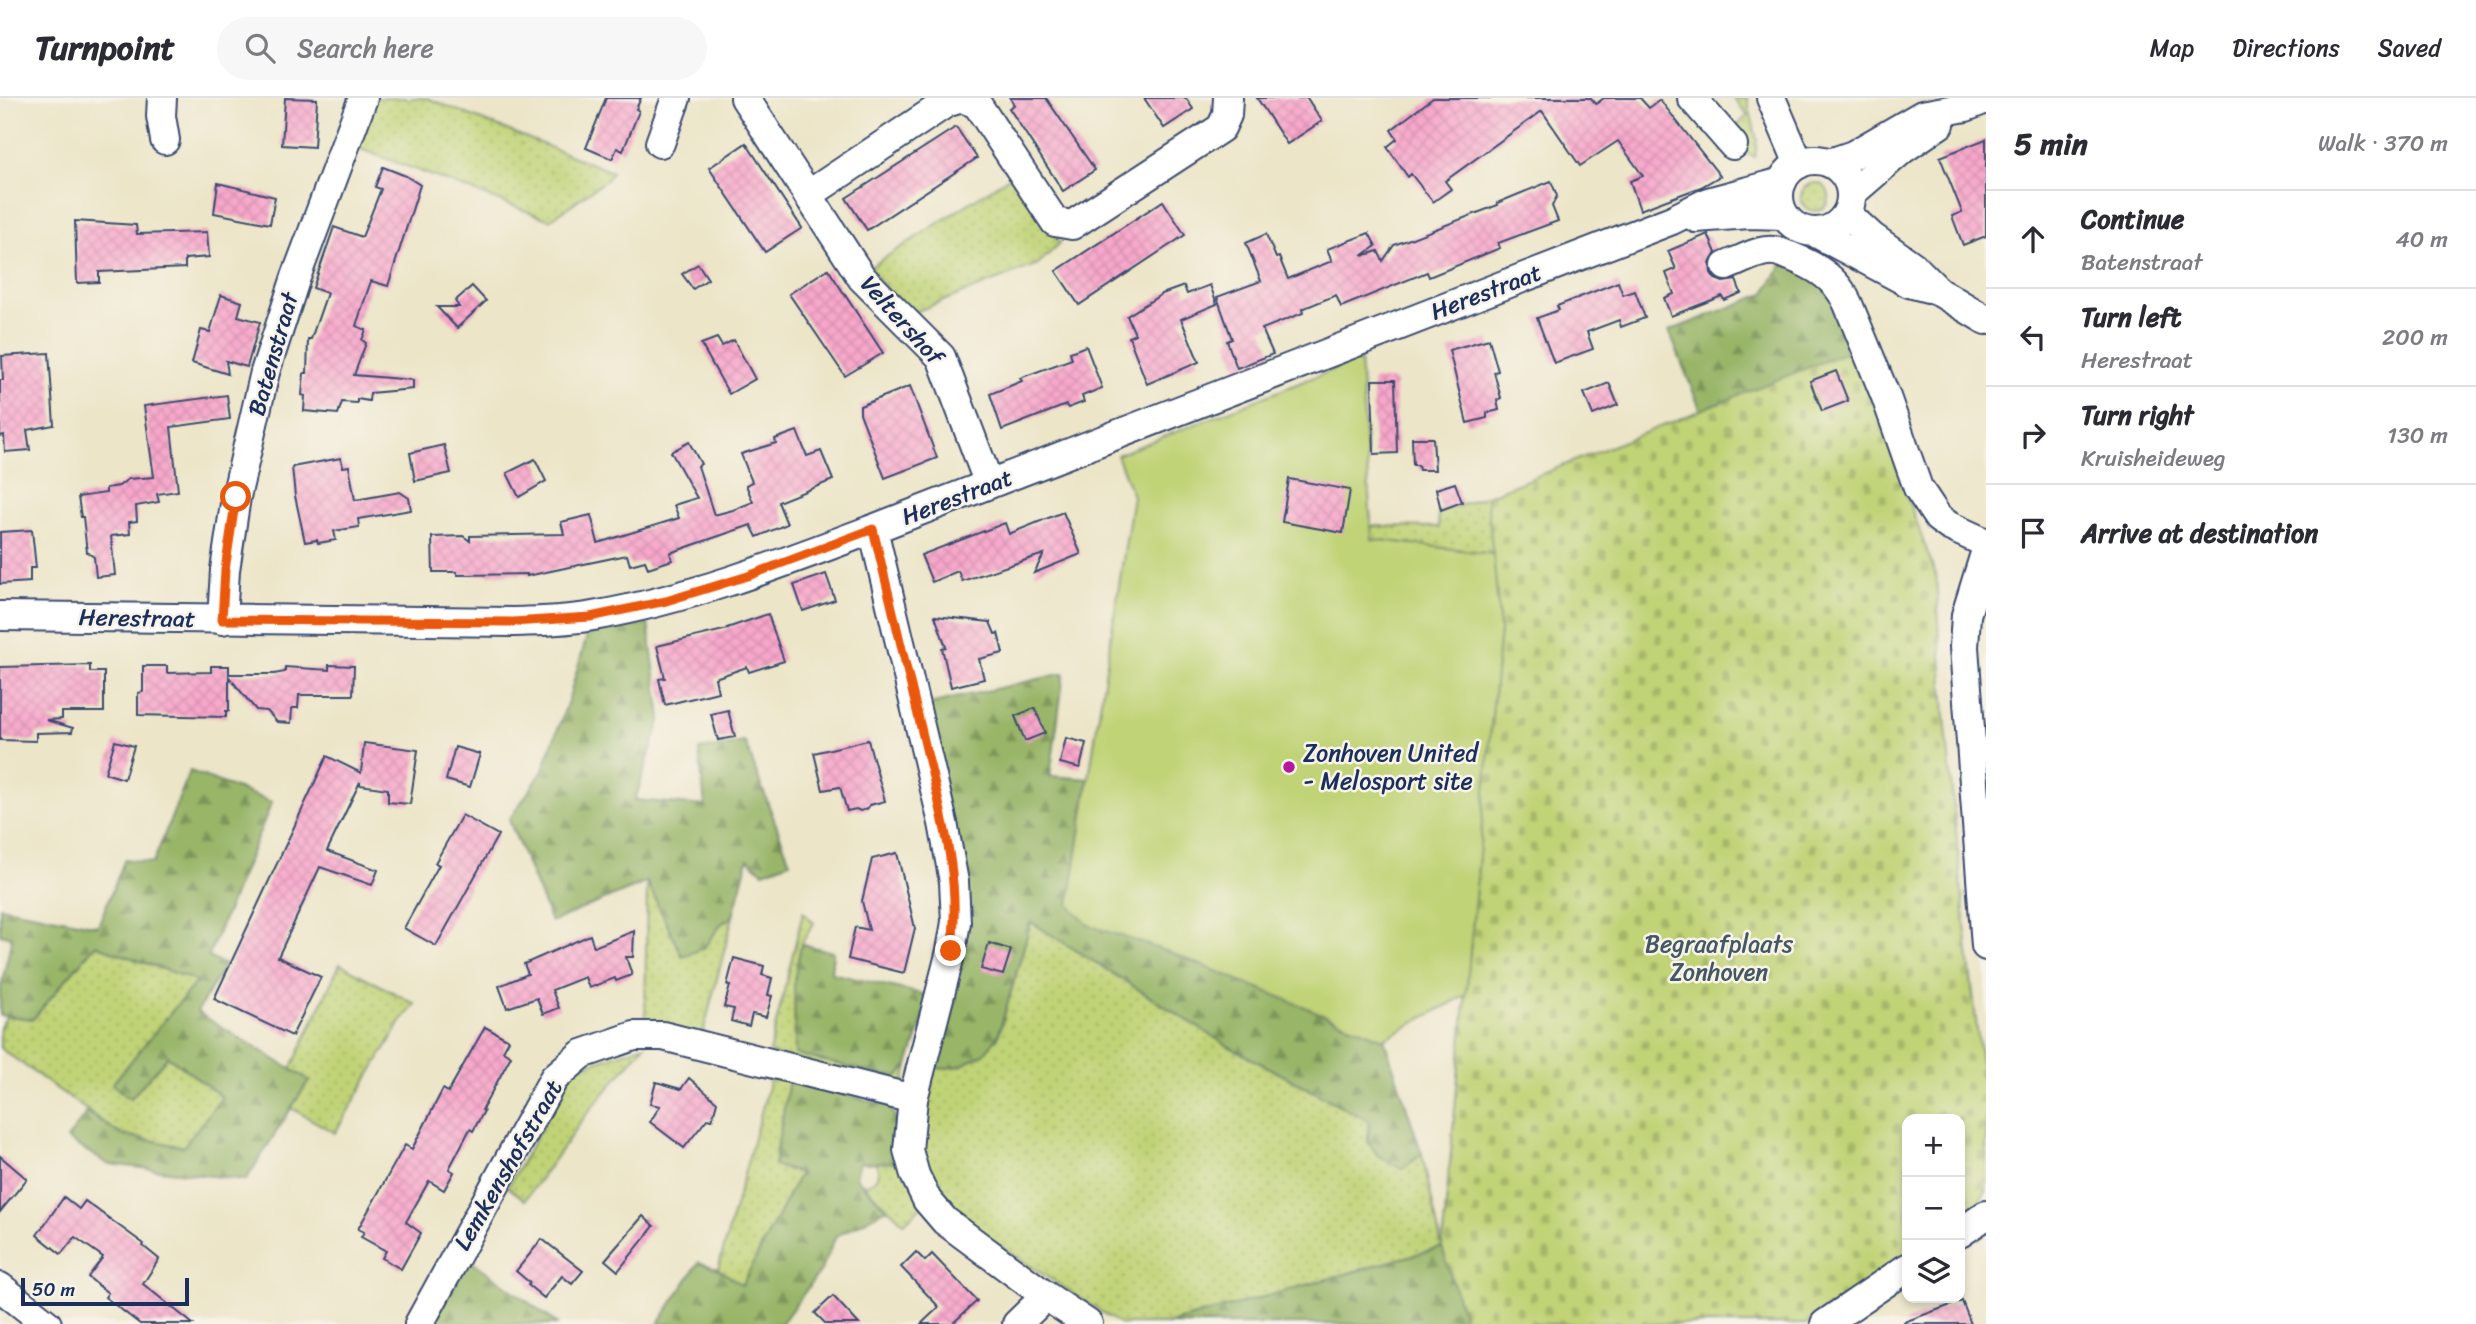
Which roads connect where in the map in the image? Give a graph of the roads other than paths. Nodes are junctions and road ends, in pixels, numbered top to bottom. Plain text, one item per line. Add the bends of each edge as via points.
1 (162, 98) edge
2 (363, 98) edge
3 (676, 98) edge
4 (745, 98) edge
5 (1228, 98) edge
6 (1692, 98) edge
7 (1771, 98) edge
8 (1976, 103) edge
9 (165, 140) dead end
10 (660, 143) dead end
11 (1732, 145) dead end
12 (1830, 163) junction
13 (1790, 173) junction
14 (808, 195) junction
15 (1850, 204) junction
16 (1784, 215) junction
17 (1672, 220) junction
18 (1816, 233) junction
19 (1726, 266) dead end
20 (1938, 291) junction
21 (1986, 320) edge
22 (989, 484) junction
23 (873, 529) junction
24 (1986, 543) edge
25 (1986, 550) edge
26 (1981, 588) edge
27 (0, 616) edge
28 (222, 620) junction
29 (1986, 946) edge
30 (913, 1099) junction
31 (1986, 1215) edge
32 (1965, 1230) edge
33 (1902, 1271) edge
34 (0, 1287) edge
35 (1046, 1296) junction
36 (47, 1324) edge
37 (419, 1324) edge
38 (1017, 1324) edge
39 (1088, 1324) edge
40 (1825, 1324) edge

1 - 9 street
2 - 28 street, Batenstraat via 265,372 236,497
3 - 10 street
4 - 14 street, Veltershof
5 - 14 street via 1221,128 1072,225 1055,222 977,104 962,98 946,103
6 - 11 street
7 - 13 street
8 - 12 street via 1922,115 1853,155
8 - 15 street via 1903,149
12 - 13 street via 1820,160
12 - 15 street via 1845,175
13 - 16 street via 1780,205
13 - 17 street, Herestraat via 1707,202
14 - 22 street, Veltershof via 871,289 941,358
15 - 18 street via 1839,224
15 - 20 street via 1872,237 1913,266
16 - 17 street, Herestraat
16 - 18 street via 1793,225
17 - 22 street, Herestraat
18 - 20 street via 1909,284
19 - 24 street via 1773,250 1828,275 1843,292 1918,488 1938,518
20 - 21 street
22 - 23 street, Herestraat
23 - 28 street, Herestraat via 737,580 590,617 513,622
23 - 30 street via 954,882 956,922 951,951
25 - 26 street
26 - 29 street via 1966,615 1964,647
27 - 28 street, Herestraat
30 - 35 street via 908,1150 927,1200 945,1221
30 - 37 street, Lemkenshofstraat via 663,1037 634,1036 582,1054 554,1078
31 - 32 street
33 - 40 street
34 - 36 street
35 - 38 street
35 - 39 street

